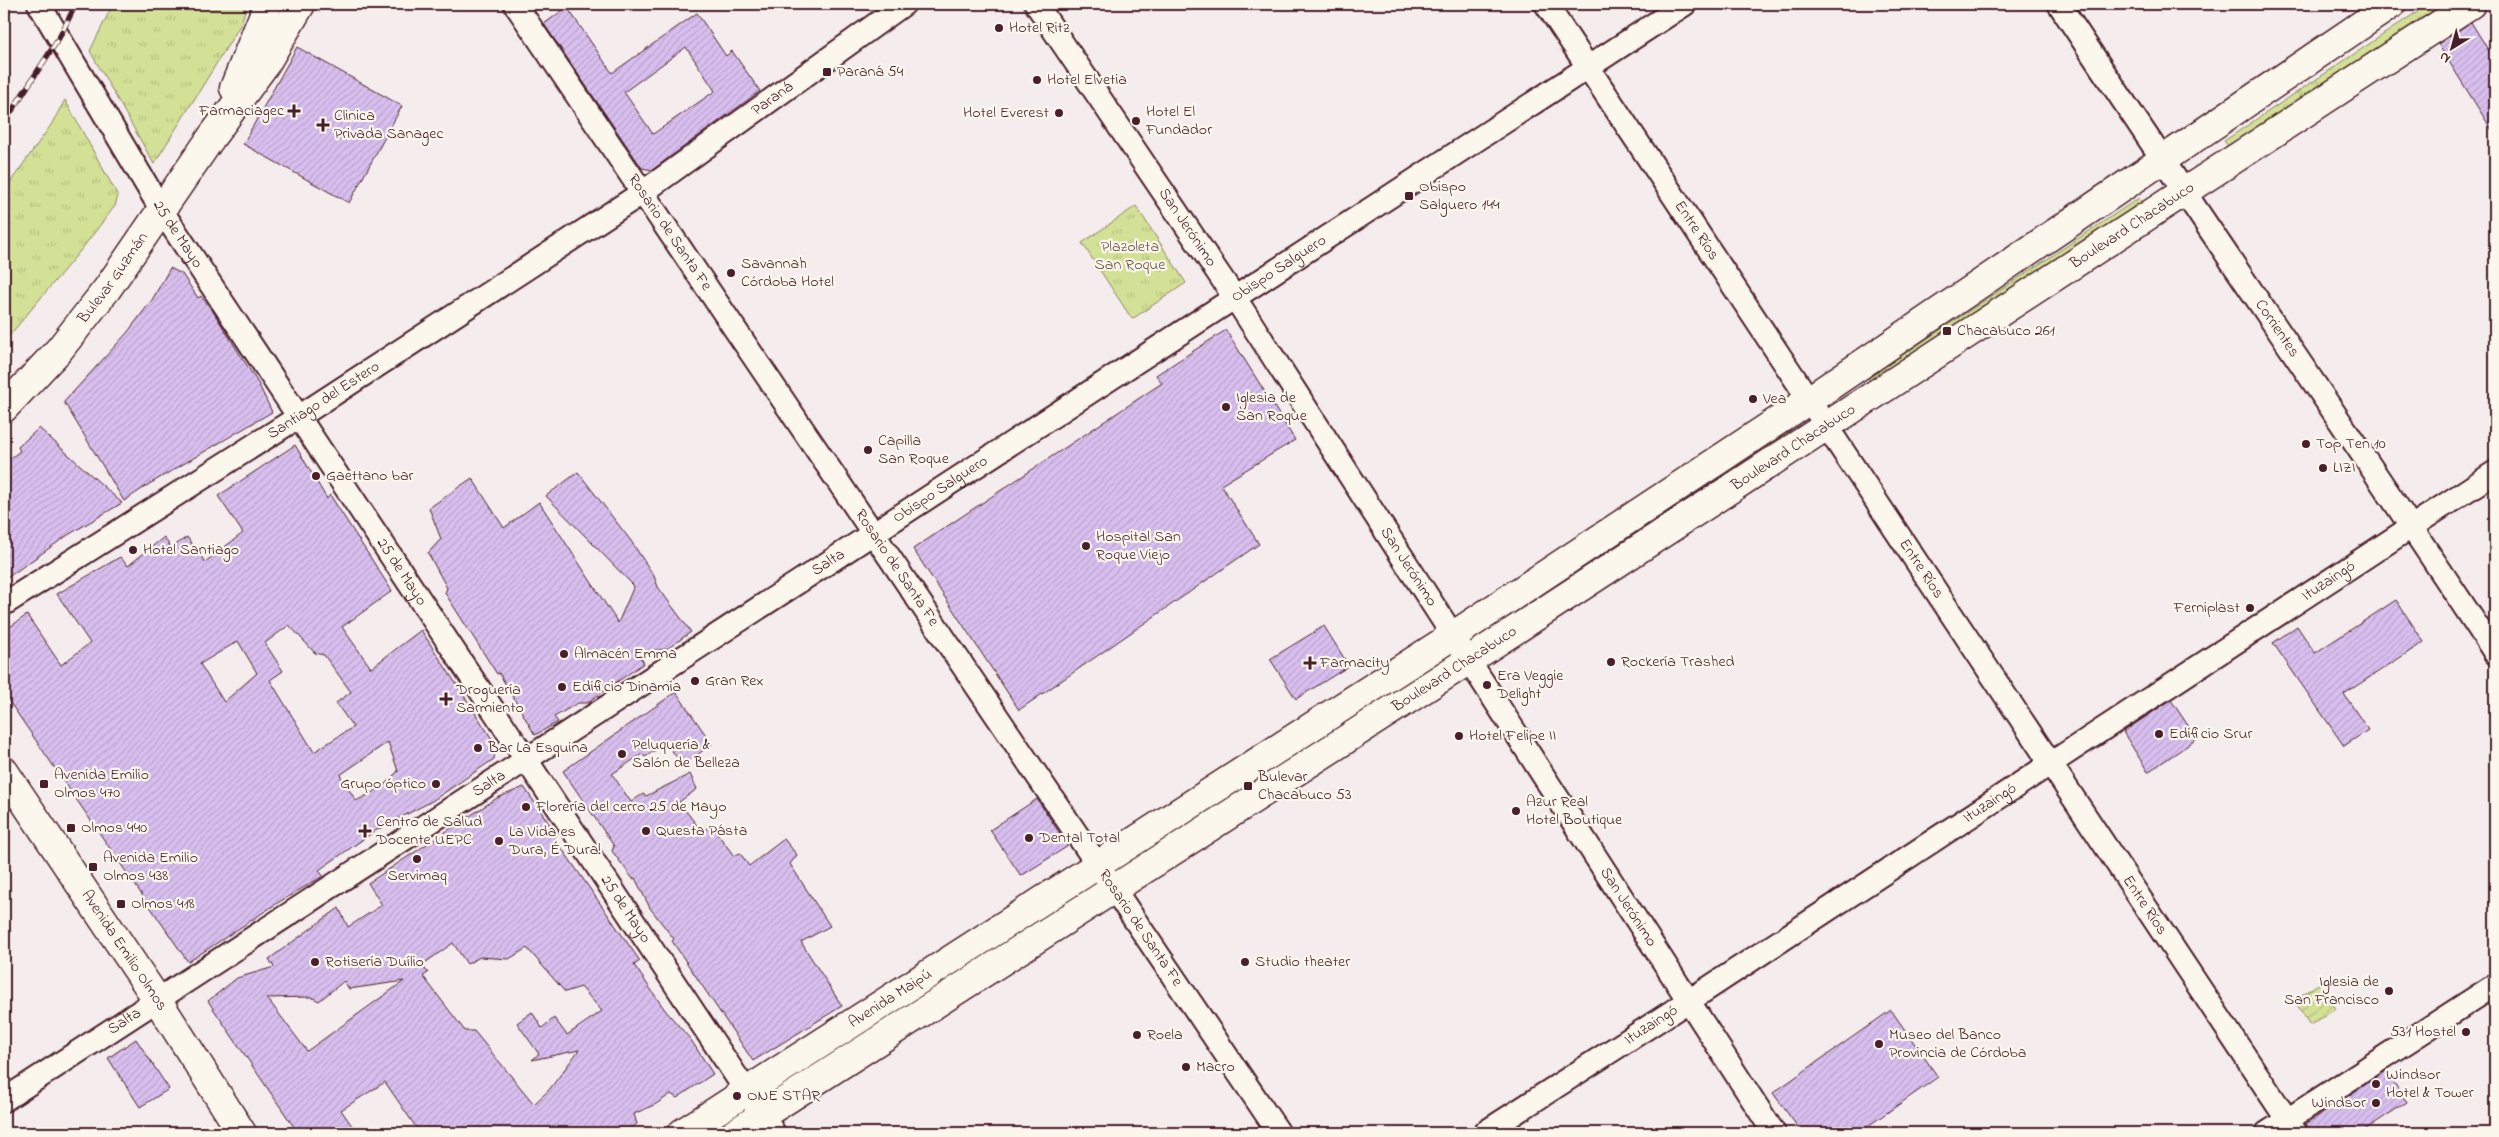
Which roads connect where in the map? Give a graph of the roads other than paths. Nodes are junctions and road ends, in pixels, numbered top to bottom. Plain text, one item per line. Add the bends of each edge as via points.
1 (39, 4) edge
2 (268, 4) edge
3 (301, 4) edge
4 (515, 4) edge
5 (904, 4) edge
6 (1036, 4) edge
7 (1546, 4) edge
8 (1685, 4) edge
9 (2059, 4) edge
10 (2392, 4) edge
11 (2471, 4) edge
12 (1588, 67) junction
13 (211, 138) junction
14 (2162, 160) junction
15 (2184, 192) junction
16 (642, 193) junction
17 (162, 211) junction
18 (1235, 298) junction
19 (1809, 400) junction
20 (4, 408) edge
21 (300, 416) junction
22 (1826, 426) junction
23 (2495, 472) edge
24 (2412, 527) junction
25 (873, 532) junction
26 (4, 604) edge
27 (1454, 635) junction
28 (2495, 653) edge
29 (1470, 660) junction
30 (527, 760) junction
31 (2051, 764) junction
32 (4, 771) edge
33 (1098, 863) junction
34 (1114, 888) junction
35 (2495, 985) edge
36 (158, 1001) junction
37 (1689, 1001) junction
38 (746, 1090) junction
39 (4, 1100) edge
40 (768, 1124) edge
41 (2291, 1127) edge
42 (242, 1133) edge
43 (682, 1133) edge
44 (735, 1133) edge
45 (1279, 1133) edge
46 (1484, 1133) edge
47 (1774, 1133) edge
48 (2268, 1133) edge

1 - 17 street, 25 de Mayo
2 - 13 main road, Bulevar Guzmán
3 - 13 main road, Bulevar Guzmán via 266,63
4 - 16 street, Rosario de Santa Fe
5 - 16 street, Paraná
6 - 18 street, San Jerónimo
7 - 12 street, Entre Ríos
8 - 12 street, Obispo Salguero
9 - 14 street, Corrientes
10 - 14 main road, Boulevard Chacabuco
11 - 15 main road, Boulevard Chacabuco
12 - 18 street, Obispo Salguero
12 - 19 street, Entre Ríos
13 - 17 main road, Bulevar Guzmán
14 - 15 street, Corrientes
14 - 19 main road, Boulevard Chacabuco
15 - 22 main road, Boulevard Chacabuco
15 - 24 street, Corrientes
16 - 21 street, Santiago del Estero
16 - 25 street, Rosario de Santa Fe
17 - 20 main road, Bulevar Guzmán via 60,350
17 - 21 street, 25 de Mayo
18 - 25 street, Obispo Salguero
18 - 27 street, San Jerónimo
19 - 22 street, Entre Ríos
19 - 27 main road, Boulevard Chacabuco
21 - 26 street, Santiago del Estero
21 - 30 street, 25 de Mayo
22 - 29 main road, Boulevard Chacabuco
22 - 31 street, Entre Ríos
23 - 24 street, Ituzaingó
24 - 28 street, Corrientes
24 - 31 street, Ituzaingó
25 - 30 street, Salta
25 - 33 street, Rosario de Santa Fe
27 - 29 street, San Jerónimo
27 - 33 main road, Boulevard Chacabuco
29 - 34 main road, Boulevard Chacabuco
29 - 37 street, San Jerónimo
30 - 36 street, Salta
30 - 38 street, 25 de Mayo
31 - 37 street, Ituzaingó
31 - 41 street, Entre Ríos
32 - 36 main road, Avenida Emilio Olmos
33 - 34 street, Rosario de Santa Fe
33 - 38 main road, Avenida Maipú
34 - 40 main road, Avenida Maipú
34 - 45 street, Rosario de Santa Fe
35 - 41 street
36 - 39 street, Salta
36 - 42 main road, Avenida Emilio Olmos
37 - 46 street, Ituzaingó
37 - 47 street, San Jerónimo
38 - 40 street, 25 de Mayo
38 - 43 main road, Avenida Maipú
40 - 44 main road, Avenida Maipú
41 - 48 street

